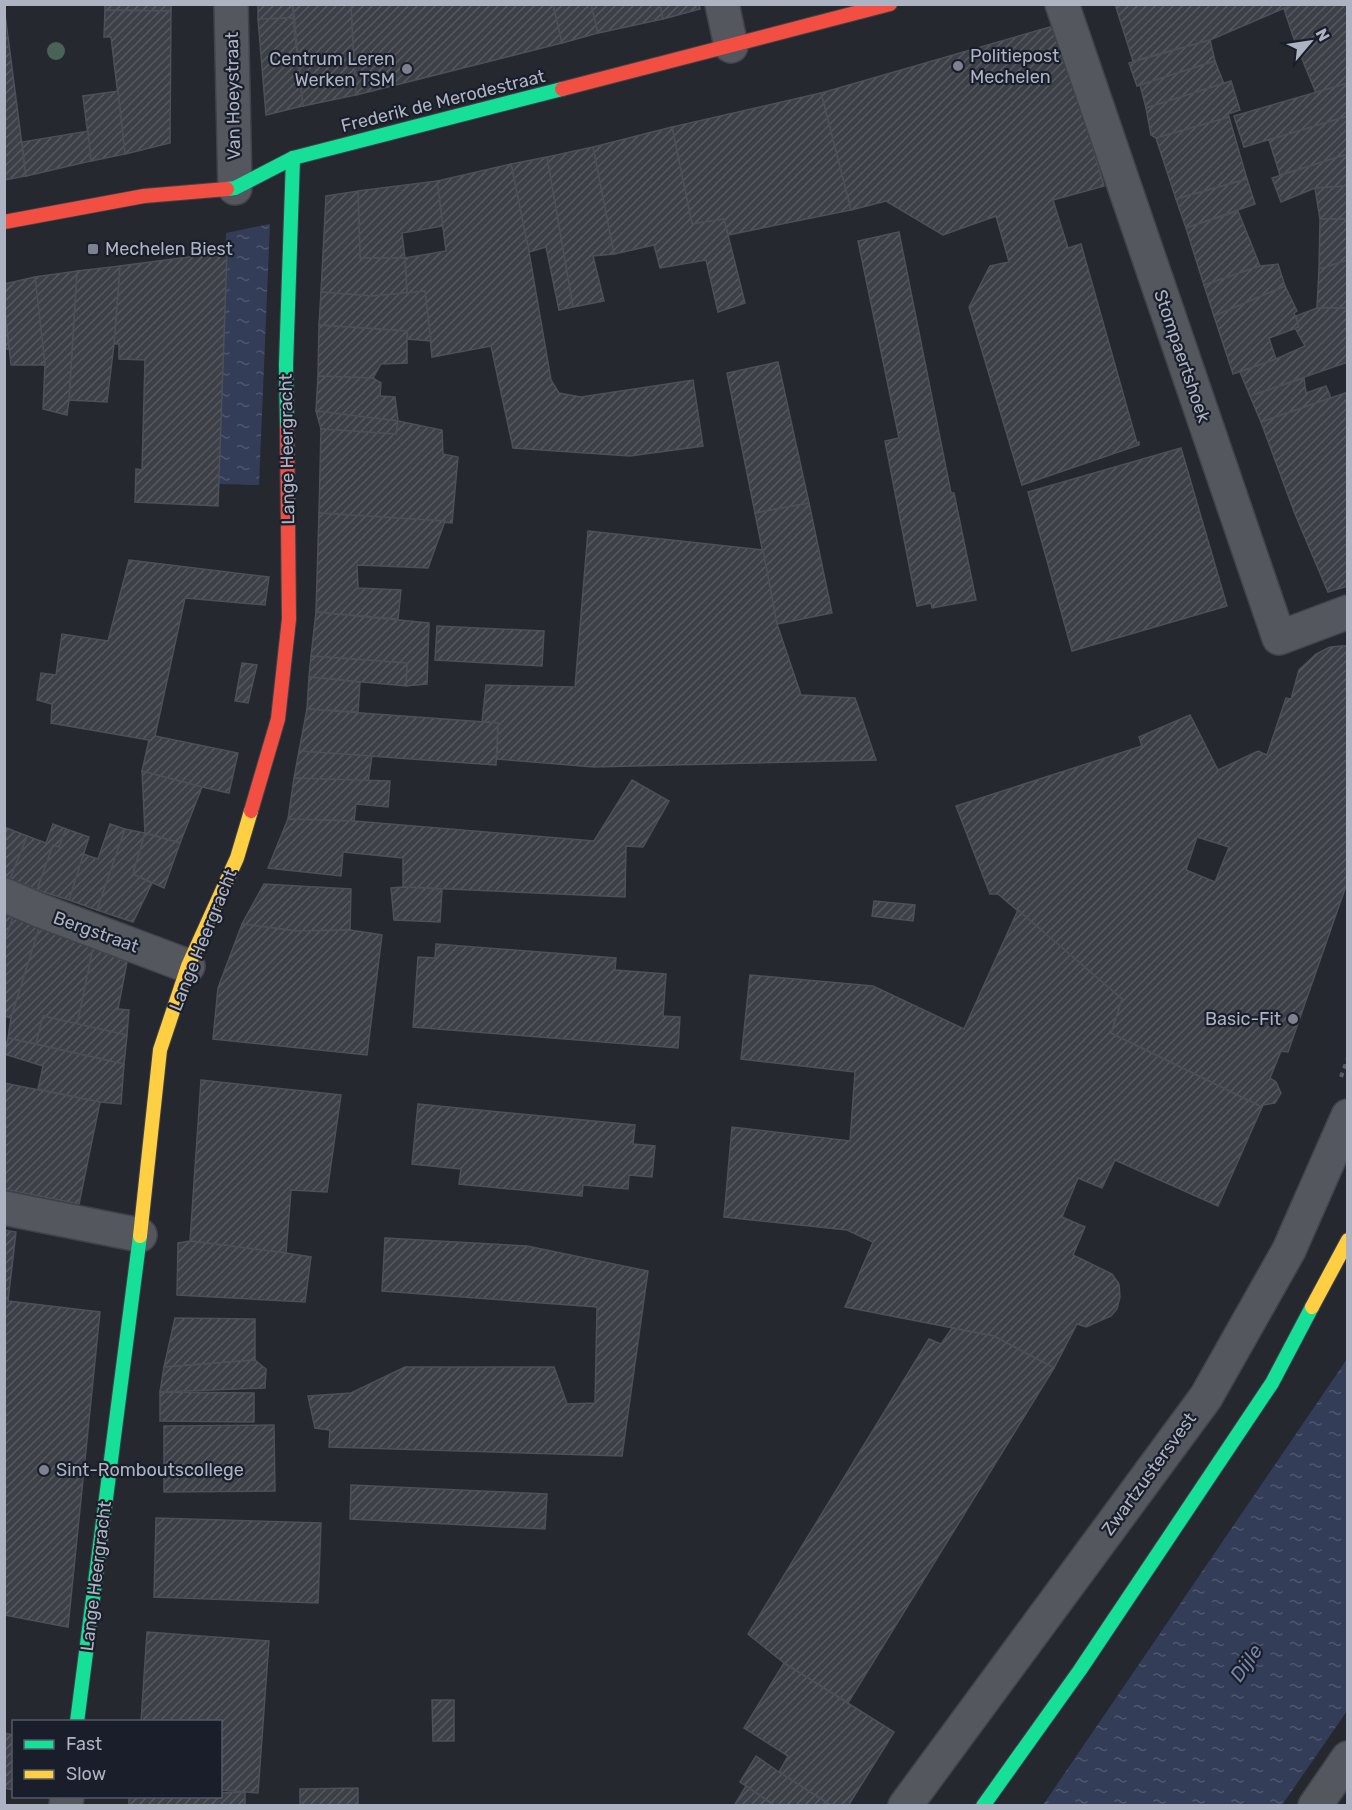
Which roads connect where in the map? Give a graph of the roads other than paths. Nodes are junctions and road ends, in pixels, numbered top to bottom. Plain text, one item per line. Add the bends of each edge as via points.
1 (231, 4) edge
2 (722, 4) edge
3 (890, 4) edge
4 (1062, 4) edge
5 (730, 46) junction
6 (292, 158) junction
7 (235, 188) junction
8 (4, 222) edge
9 (1347, 612) edge
10 (4, 895) edge
11 (188, 966) junction
12 (1347, 1116) edge
13 (4, 1208) edge
14 (140, 1235) junction
15 (1347, 1240) edge
16 (77, 1720) edge
17 (1347, 1758) edge
18 (905, 1806) edge
19 (983, 1806) edge
20 (1315, 1806) edge

1 - 7 street, Van Hoeystraat
2 - 5 street
3 - 5 street, Frederik de Merodestraat
4 - 9 street, Stompaertshoek via 1279,638
5 - 6 street, Frederik de Merodestraat
6 - 7 street, Frederik de Merodestraat
6 - 11 street, Lange Heergracht via 286,365 290,619 278,719 237,858
7 - 8 street, Frederik de Merodestraat via 144,196
10 - 11 street, Bergstraat
11 - 14 street, Lange Heergracht via 160,1050
12 - 18 street, Zwartzustersvest via 1289,1250 1206,1397
13 - 14 street
14 - 16 street, Lange Heergracht
15 - 19 street via 1272,1383 1080,1670
17 - 20 street

